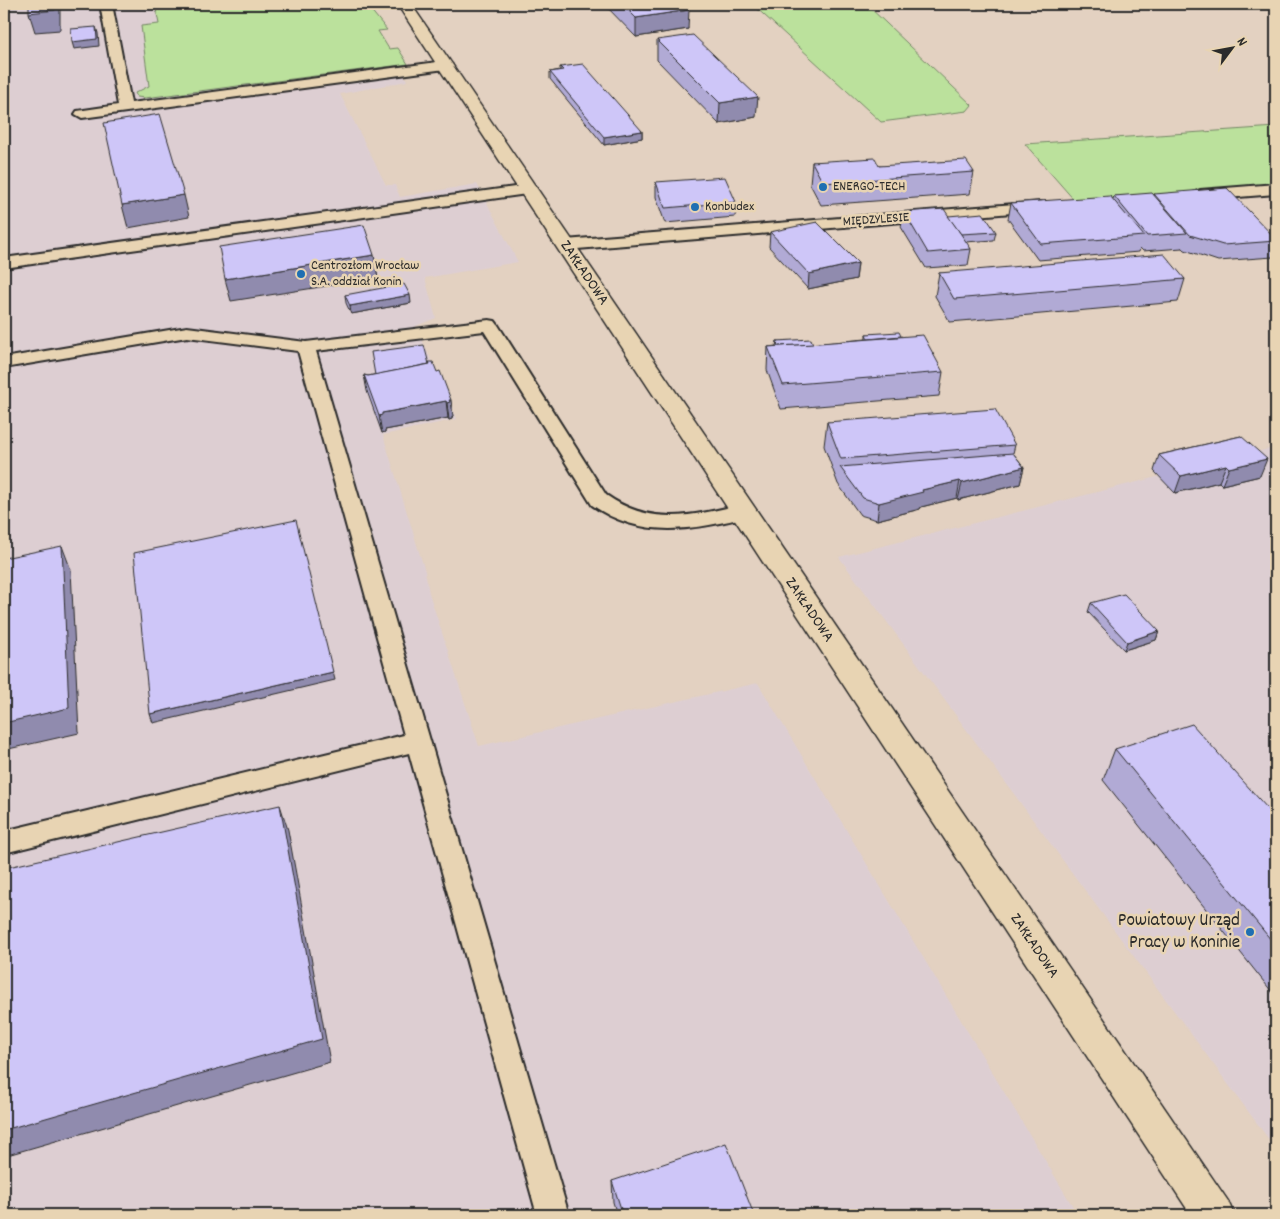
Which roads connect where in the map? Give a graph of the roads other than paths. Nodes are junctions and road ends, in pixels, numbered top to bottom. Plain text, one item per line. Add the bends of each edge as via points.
1 (106, 4) edge
2 (404, 4) edge
3 (445, 65) junction
4 (125, 108) junction
5 (82, 114) dead end
6 (1276, 189) edge
7 (529, 190) junction
8 (1188, 196) edge
9 (1059, 206) edge
10 (565, 245) junction
11 (4, 263) edge
12 (306, 347) junction
13 (4, 363) edge
14 (743, 511) junction
15 (418, 741) junction
16 (4, 842) edge
17 (553, 1215) edge
18 (1214, 1215) edge

1 - 4 lane
2 - 3 street, ZAKŁADOWA
3 - 4 lane
3 - 7 street, ZAKŁADOWA
4 - 5 lane
6 - 8 lane
7 - 10 street, ZAKŁADOWA
7 - 11 lane
9 - 10 lane, MIĘDZYLESIE
10 - 14 street, ZAKŁADOWA
12 - 13 lane via 187,332
12 - 14 lane via 489,325 599,500 609,509 644,520 680,523
12 - 15 lane
14 - 18 street, ZAKŁADOWA
15 - 16 lane
15 - 17 lane

